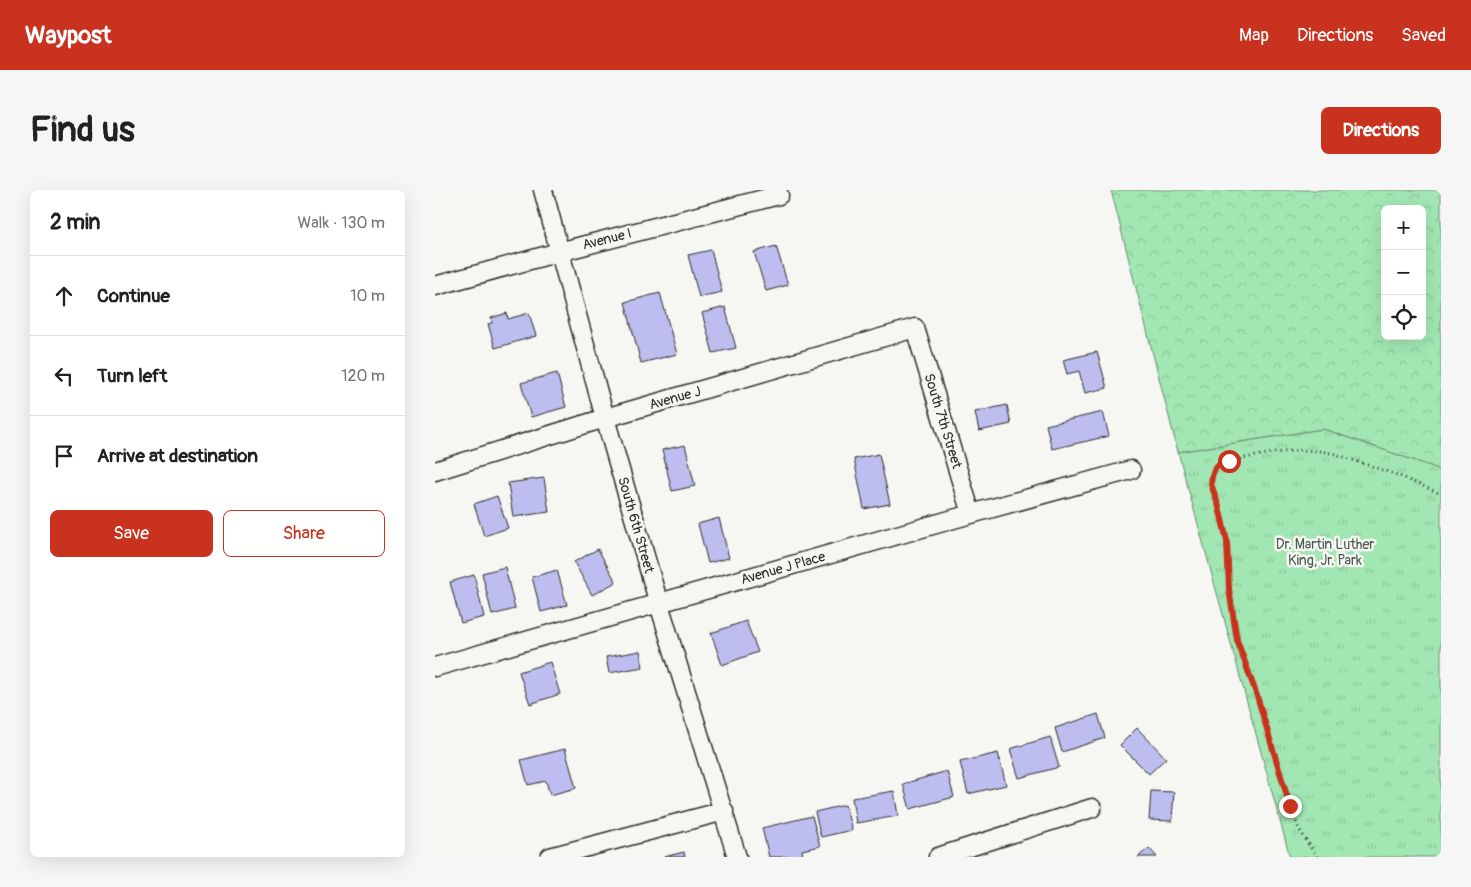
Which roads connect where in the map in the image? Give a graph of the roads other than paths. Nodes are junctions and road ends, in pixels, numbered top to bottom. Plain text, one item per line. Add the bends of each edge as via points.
1 (543, 190) edge
2 (779, 195) dead end
3 (559, 252) junction
4 (435, 286) edge
5 (915, 328) joint
6 (605, 418) junction
7 (1131, 470) dead end
8 (435, 471) edge
9 (971, 514) junction
10 (659, 604) junction
11 (435, 667) edge
12 (1091, 808) dead end
13 (724, 811) junction
14 (550, 857) edge
15 (737, 857) edge
16 (938, 857) edge

1 - 3 street, South 6th Street
2 - 3 street, Avenue I
3 - 4 street, Avenue I
3 - 6 street, South 6th Street
5 - 6 street, Avenue J
5 - 9 street, South 7th Street
6 - 8 street, Avenue J
6 - 10 street, South 6th Street
7 - 9 street, Avenue J Place
9 - 10 street, Avenue J Place
10 - 11 street, Avenue J Place
10 - 13 street, South 6th Street
12 - 16 street
13 - 14 street
13 - 15 street, South 6th Street

